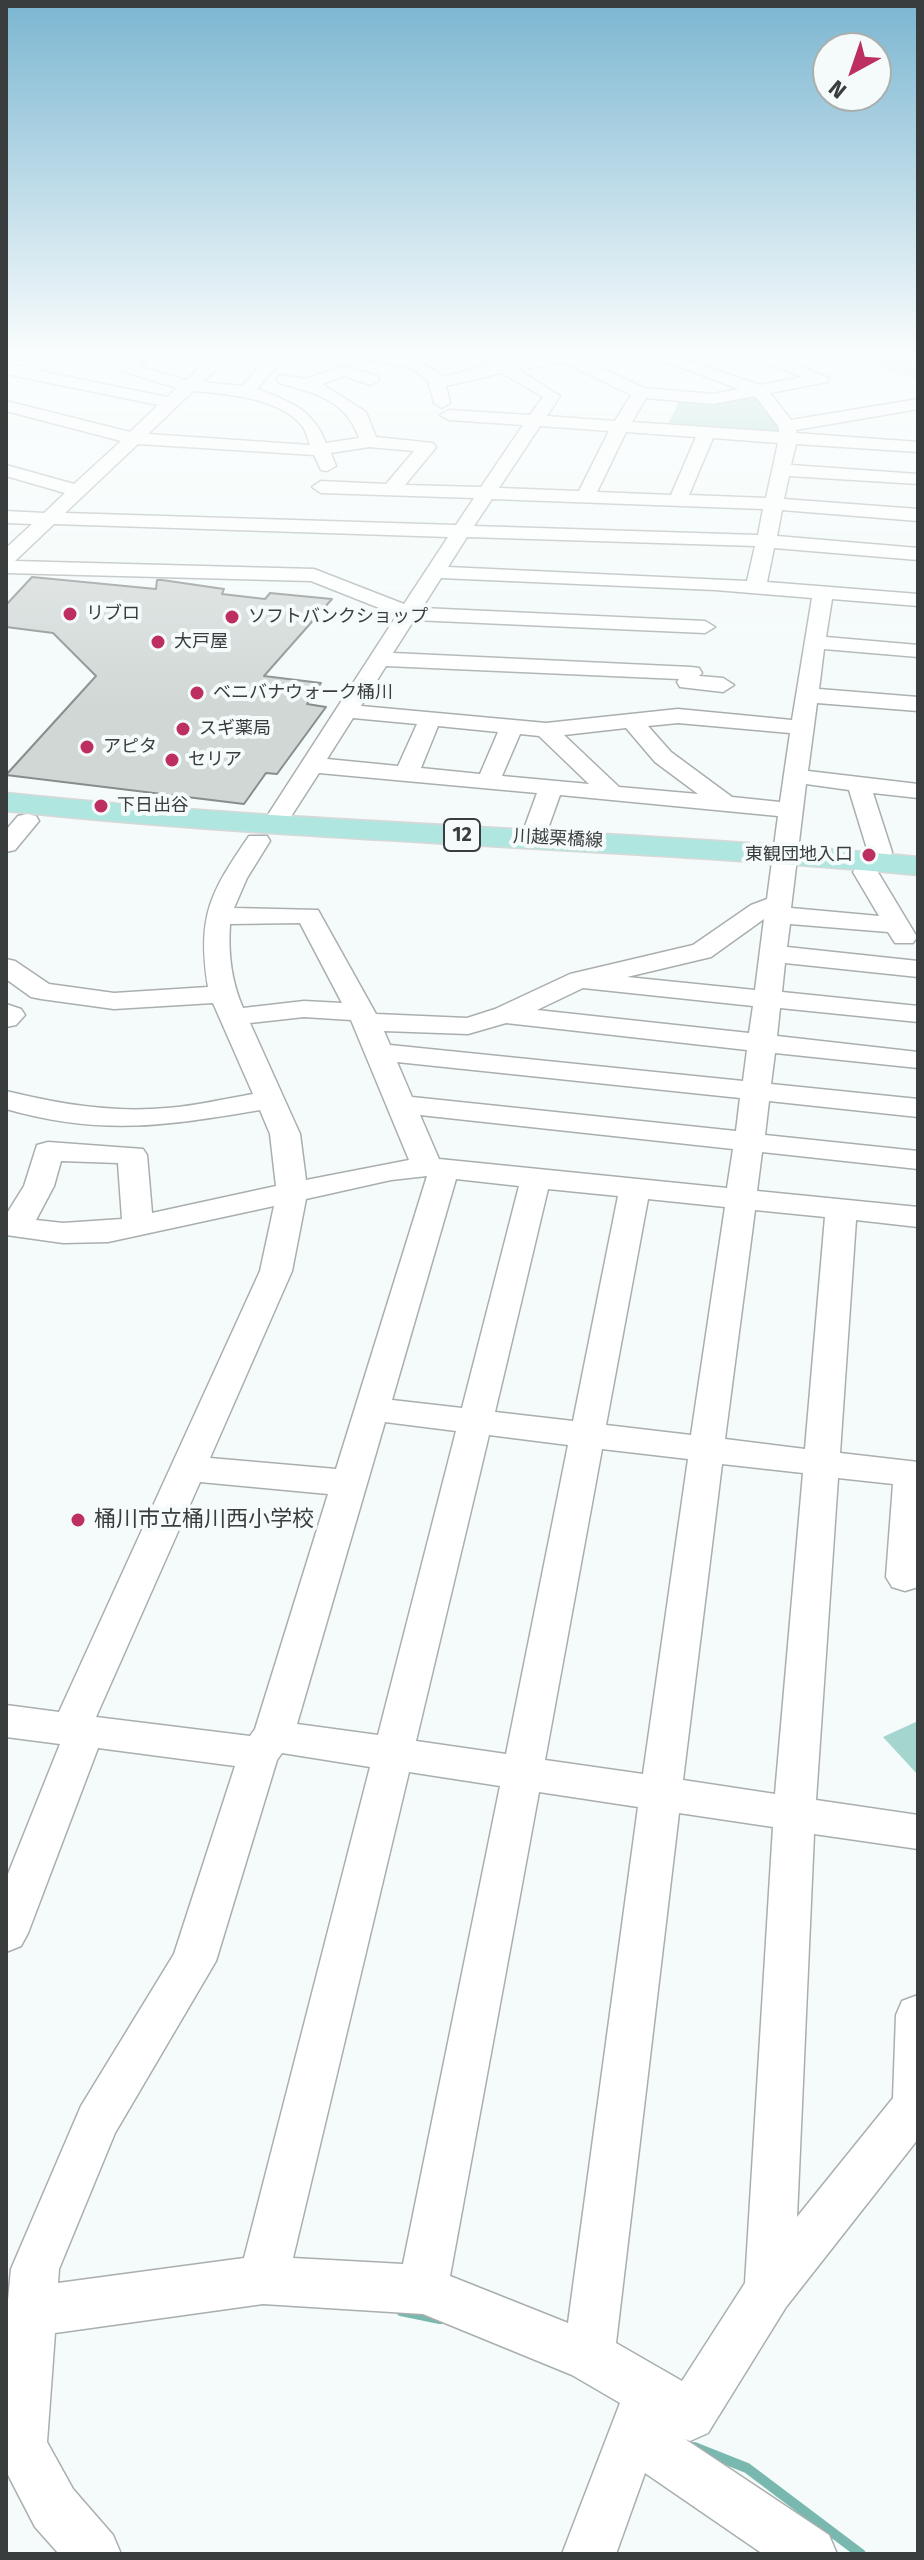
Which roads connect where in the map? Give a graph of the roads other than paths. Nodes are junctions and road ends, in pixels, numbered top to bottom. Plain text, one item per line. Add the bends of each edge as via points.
1 (8, 470) edge
2 (98, 470) edge
3 (329, 470) edge
4 (407, 470) edge
5 (502, 470) edge
6 (599, 470) edge
7 (690, 470) edge
8 (780, 470) edge
9 (787, 470) edge
10 (918, 479) edge
11 (392, 488) junction
12 (77, 491) junction
13 (487, 492) junction
14 (586, 496) junction
15 (313, 497) junction
16 (678, 500) junction
17 (773, 504) junction
18 (918, 515) edge
19 (6, 517) edge
20 (50, 518) junction
21 (289, 527) junction
22 (460, 531) junction
23 (765, 541) junction
24 (918, 554) edge
25 (6, 559) edge
26 (6, 567) edge
27 (435, 572) junction
28 (756, 587) junction
29 (823, 592) junction
30 (918, 600) edge
31 (411, 614) junction
32 (702, 635) junction
33 (814, 642) junction
34 (918, 651) edge
35 (381, 659) junction
36 (723, 685) dead end
37 (805, 695) junction
38 (918, 704) edge
39 (348, 711) junction
40 (678, 716) junction
41 (430, 720) junction
42 (634, 723) junction
43 (512, 727) junction
44 (800, 727) junction
45 (546, 730) junction
46 (312, 765) junction
47 (407, 773) junction
48 (795, 776) junction
49 (489, 780) junction
50 (859, 784) junction
51 (551, 786) junction
52 (918, 791) edge
53 (612, 793) junction
54 (726, 804) junction
55 (792, 810) junction
56 (13, 814) edge
57 (265, 834) junction
58 (533, 837) junction
59 (6, 845) edge
60 (785, 858) junction
61 (918, 866) edge
62 (872, 867) junction
63 (918, 878) edge
64 (780, 910) junction
65 (218, 916) junction
66 (896, 925) junction
67 (774, 954) junction
68 (918, 960) edge
69 (6, 967) edge
70 (918, 969) edge
71 (579, 980) junction
72 (768, 999) junction
73 (227, 1005) junction
74 (6, 1012) edge
75 (918, 1014) edge
76 (505, 1015) junction
77 (363, 1017) junction
78 (6, 1019) edge
79 (762, 1044) junction
80 (379, 1052) junction
81 (918, 1060) edge
82 (755, 1091) junction
83 (6, 1100) edge
84 (270, 1100) junction
85 (400, 1104) junction
86 (918, 1108) edge
87 (748, 1141) junction
88 (918, 1160) edge
89 (436, 1167) junction
90 (536, 1177) junction
91 (635, 1187) junction
92 (292, 1192) junction
93 (741, 1198) junction
94 (841, 1209) junction
95 (918, 1217) edge
96 (138, 1224) junction
97 (12, 1226) edge
98 (372, 1409) junction
99 (475, 1422) junction
100 (588, 1435) junction
101 (706, 1450) junction
102 (822, 1463) junction
103 (188, 1468) junction
104 (914, 1475) edge
105 (349, 1483) junction
106 (905, 1577) dead end
107 (6, 1721) edge
108 (79, 1729) junction
109 (266, 1744) junction
110 (393, 1754) junction
111 (522, 1774) junction
112 (658, 1795) junction
113 (794, 1816) junction
114 (918, 1832) edge
115 (6, 1933) edge
116 (918, 2015) edge
117 (917, 2104) edge
118 (263, 2280) junction
119 (423, 2290) junction
120 (769, 2290) junction
121 (34, 2311) junction
122 (589, 2356) junction
123 (641, 2414) junction
124 (788, 2547) edge
125 (94, 2554) edge
126 (589, 2554) edge

1 - 12 street
2 - 12 street
3 - 15 street
4 - 11 street
5 - 13 street
6 - 14 street
7 - 16 street
8 - 17 street
9 - 10 street
11 - 13 street
11 - 15 street
12 - 20 street
13 - 14 street
13 - 22 street
14 - 16 street
15 - 21 street
16 - 17 street
17 - 18 street
17 - 23 street
19 - 20 street
20 - 21 street
20 - 25 street
21 - 22 street
22 - 23 street
22 - 27 street
23 - 24 street
23 - 28 street
26 - 31 street via 314,575
27 - 31 street
27 - 32 street
28 - 29 street
28 - 32 street
29 - 30 street
29 - 33 street
31 - 32 street
31 - 35 street
32 - 35 street
32 - 36 street
32 - 40 street
33 - 34 street
33 - 37 street
35 - 39 street
37 - 38 street
37 - 44 street
39 - 41 street
39 - 46 street
40 - 42 street
40 - 44 street
41 - 43 street
41 - 47 street
42 - 45 street
42 - 54 street via 663,757
43 - 45 street
43 - 49 street
44 - 48 street
45 - 53 street
46 - 47 street
46 - 57 street
47 - 49 street
48 - 50 street
48 - 55 street
49 - 51 street
50 - 52 street
50 - 62 street via 880,852
51 - 53 street
51 - 58 street
53 - 54 street
54 - 55 street
55 - 60 street
56 - 57 main road, 川越栗橋線 / 12
56 - 59 street
57 - 58 main road, 川越栗橋線 / 12
57 - 60 main road, 川越栗橋線 / 12
57 - 65 street via 234,878
58 - 60 main road, 川越栗橋線 / 12
60 - 62 main road, 川越栗橋線 / 12
60 - 64 street
61 - 62 main road, 川越栗橋線 / 12
62 - 63 main road, 川越栗橋線 / 12
62 - 66 street
64 - 66 street
64 - 67 street
64 - 71 street via 764,906 720,943 702,951
65 - 73 street via 215,948
65 - 77 street via 309,915
66 - 68 street
67 - 70 street
67 - 72 street
69 - 73 street via 41,991 114,1001
71 - 72 street
71 - 76 street
72 - 75 street
72 - 79 street
73 - 77 street
73 - 84 street
74 - 78 street via 11,1015
76 - 77 street via 468,1026
76 - 79 street
77 - 80 street
79 - 81 street
79 - 82 street
80 - 82 street
80 - 85 street
82 - 86 street
82 - 87 street
83 - 84 street via 49,1112 126,1119
84 - 92 street via 285,1134
85 - 87 street
85 - 89 street
87 - 88 street
87 - 93 street
89 - 90 street
89 - 92 street
89 - 98 street
90 - 91 street
90 - 99 street
91 - 93 street
91 - 100 street
92 - 96 street
92 - 103 street via 276,1271
93 - 94 street
93 - 101 street
94 - 95 street
94 - 102 street
96 - 97 street via 108,1232 63,1233
96 - 97 street via 132,1155 48,1151 39,1186
98 - 99 street
98 - 105 street
99 - 100 street
99 - 110 street
100 - 101 street
100 - 111 street
101 - 102 street
101 - 112 street
102 - 104 street
102 - 113 street
103 - 105 street
103 - 108 street
104 - 106 street
105 - 109 street
107 - 108 street
108 - 109 street
108 - 115 street
109 - 110 street
109 - 121 street via 194,1961 97,2121 35,2269
110 - 111 street
110 - 118 street
111 - 112 street
111 - 119 street
112 - 113 street
112 - 122 street
113 - 114 street
113 - 120 street
116 - 117 street
117 - 120 street
118 - 119 street
118 - 121 street
119 - 122 street
120 - 123 street via 690,2415
121 - 125 street via 21,2446 54,2508
122 - 123 street
123 - 124 street
123 - 126 street

